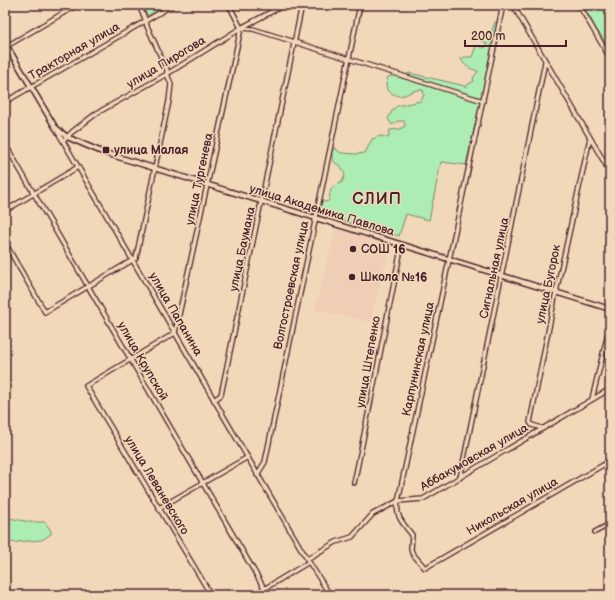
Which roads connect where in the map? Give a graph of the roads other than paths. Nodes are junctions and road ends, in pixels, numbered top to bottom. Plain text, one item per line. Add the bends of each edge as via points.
1 (77, 5) edge
2 (138, 5) edge
3 (173, 5) edge
4 (228, 5) edge
5 (284, 5) edge
6 (302, 5) edge
7 (360, 5) edge
8 (503, 5) edge
9 (513, 5) edge
10 (578, 5) edge
11 (146, 21) junction
12 (241, 28) junction
13 (295, 42) junction
14 (6, 44) edge
15 (610, 58) edge
16 (348, 59) junction
17 (545, 62) junction
18 (167, 74) junction
19 (31, 88) junction
20 (483, 101) junction
21 (5, 102) edge
22 (55, 127) junction
23 (67, 138) junction
24 (590, 138) junction
25 (64, 142) junction
26 (5, 144) edge
27 (78, 168) junction
28 (154, 168) junction
29 (610, 172) edge
30 (208, 185) junction
31 (33, 194) junction
32 (262, 202) junction
33 (5, 211) edge
34 (315, 218) junction
35 (5, 243) edge
36 (402, 245) junction
37 (449, 259) junction
38 (133, 260) junction
39 (502, 276) junction
40 (88, 286) junction
41 (556, 292) junction
42 (610, 309) edge
43 (610, 325) edge
44 (175, 333) junction
45 (131, 359) junction
46 (610, 389) edge
47 (592, 399) junction
48 (214, 400) junction
49 (542, 428) junction
50 (248, 457) junction
51 (610, 461) edge
52 (257, 474) junction
53 (460, 478) junction
54 (203, 483) junction
55 (354, 483) dead end
56 (398, 501) junction
57 (159, 508) junction
58 (610, 524) edge
59 (595, 532) dead end
60 (308, 560) junction
61 (425, 568) joint
62 (264, 588) junction
63 (210, 595) edge
64 (254, 595) edge
65 (330, 595) edge

1 - 14 street
2 - 11 street
3 - 11 street, Тракторная улица
4 - 12 street
5 - 12 street, улица Пирогова
6 - 13 street, улица Баумана
7 - 16 street, Волгостроевская улица
8 - 20 street, Карпунинская улица
9 - 17 street
10 - 15 street
11 - 18 street
11 - 19 street, Тракторная улица
12 - 13 street via 253,29
12 - 18 street, улица Пирогова
12 - 30 street, улица Тургенева
13 - 16 street
13 - 32 street, улица Баумана
14 - 19 street, улица Папанина
16 - 20 street
16 - 34 street, Волгостроевская улица
17 - 24 street
17 - 39 street, Сигнальная улица
18 - 23 street, улица Пирогова via 97,113
18 - 28 street via 171,84 169,100
19 - 21 street, Тракторная улица
19 - 22 street, улица Папанина
20 - 37 street, Карпунинская улица
22 - 23 street, улица Академика Павлова
22 - 25 street, улица Папанина
23 - 25 street, улица Пирогова
23 - 28 street, улица Академика Павлова via 99,153
24 - 29 street
24 - 41 street, улица Бугорок
25 - 27 street, улица Папанина
26 - 31 street, улица Крупской
27 - 31 street
27 - 38 street, улица Папанина
28 - 30 street, улица Академика Павлова
28 - 38 street via 136,258
30 - 32 street, улица Академика Павлова
30 - 44 street, улица Тургенева
31 - 33 street
31 - 40 street, улица Крупской
32 - 34 street, улица Академика Павлова
32 - 48 street, улица Баумана via 221,395
34 - 36 street, улица Академика Павлова
34 - 52 street, Волгостроевская улица via 265,462
35 - 40 street via 45,312
36 - 37 street, улица Академика Павлова
36 - 55 street, улица Штепенко
37 - 39 street, улица Академика Павлова
37 - 56 street, Карпунинская улица
38 - 40 street
38 - 44 street, улица Папанина
39 - 41 street, улица Академика Павлова
39 - 53 street, Сигнальная улица
40 - 45 street, улица Крупской
41 - 42 street, улица Академика Павлова
41 - 49 street, улица Бугорок via 530,422
43 - 47 street
44 - 45 street
44 - 48 street, улица Папанина
45 - 54 street, улица Крупской
45 - 57 street, улица Леваневского via 86,386
46 - 47 street, Аббакумовская улица
47 - 49 street, Аббакумовская улица
48 - 50 street, улица Папанина
49 - 53 street, Аббакумовская улица
50 - 52 street, улица Папанина
50 - 54 street
51 - 61 street, Никольская улица
52 - 60 street, улица Папанина
53 - 56 street, Аббакумовская улица via 423,499
54 - 57 street
54 - 62 street, улица Крупской
56 - 60 street, Аббакумовская улица via 373,514 352,537 336,542
56 - 61 street, Карпунинская улица via 398,515 412,535 410,549
57 - 63 street, улица Леваневского
58 - 59 street
60 - 62 street, Аббакумовская улица
60 - 65 street, улица Папанина
62 - 64 street, Аббакумовская улица

